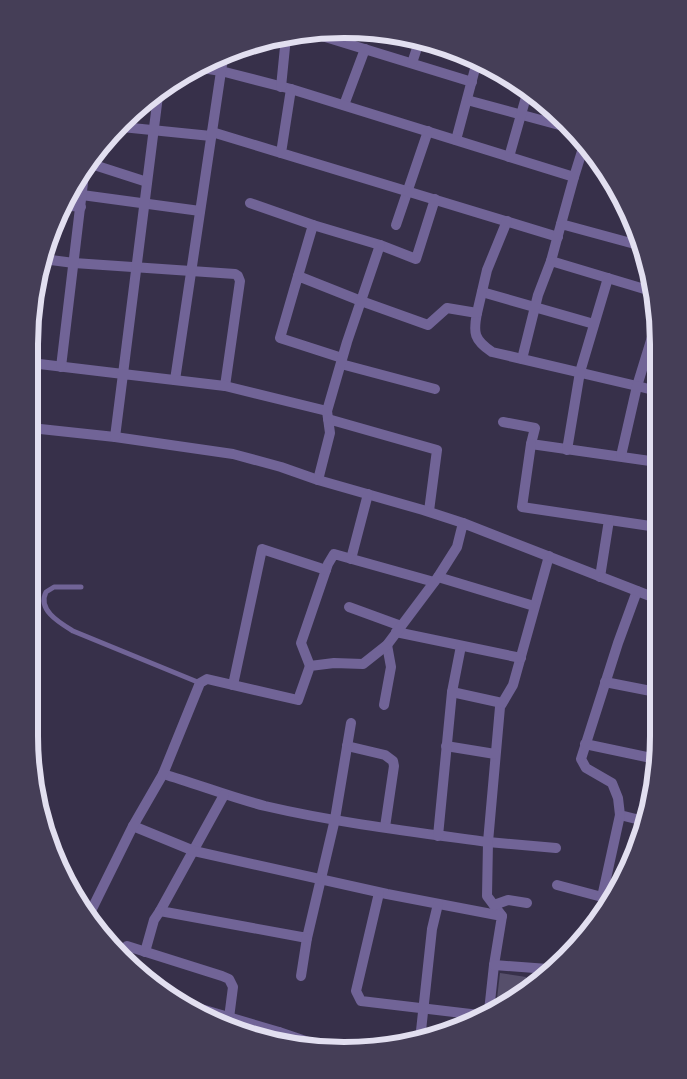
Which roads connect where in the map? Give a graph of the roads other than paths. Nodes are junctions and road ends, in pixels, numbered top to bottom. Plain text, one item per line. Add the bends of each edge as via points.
1 (347, 39) edge
2 (286, 43) edge
3 (417, 47) edge
4 (365, 49) junction
5 (222, 63) edge
6 (412, 63) junction
7 (475, 67) edge
8 (208, 69) edge
9 (221, 71) junction
10 (472, 82) junction
11 (286, 88) junction
12 (526, 98) edge
13 (467, 100) junction
14 (157, 101) edge
15 (344, 105) junction
16 (521, 115) junction
17 (557, 125) edge
18 (126, 128) edge
19 (153, 130) junction
20 (428, 131) junction
21 (212, 134) junction
22 (456, 140) junction
23 (582, 152) edge
24 (281, 154) junction
25 (509, 156) junction
26 (95, 165) edge
27 (574, 177) junction
28 (83, 182) edge
29 (147, 182) junction
30 (408, 191) junction
31 (82, 195) junction
32 (435, 199) junction
33 (144, 203) junction
34 (250, 203) dead end
35 (70, 206) edge
36 (81, 207) junction
37 (200, 211) junction
38 (506, 221) junction
39 (561, 224) junction
40 (313, 225) junction
41 (396, 225) dead end
42 (558, 237) junction
43 (632, 243) edge
44 (380, 245) junction
45 (49, 260) edge
46 (551, 261) junction
47 (74, 264) junction
48 (136, 268) junction
49 (191, 273) junction
50 (298, 276) junction
51 (608, 278) junction
52 (645, 289) edge
53 (482, 292) junction
54 (361, 301) junction
55 (535, 307) junction
56 (477, 313) junction
57 (594, 324) junction
58 (650, 343) edge
59 (522, 359) junction
60 (341, 361) junction
61 (37, 364) edge
62 (61, 367) junction
63 (580, 372) junction
64 (123, 374) junction
65 (175, 380) junction
66 (224, 386) junction
67 (637, 386) junction
68 (435, 389) dead end
69 (650, 389) edge
70 (327, 415) junction
71 (503, 422) dead end
72 (37, 429) edge
73 (115, 437) junction
74 (532, 444) junction
75 (567, 450) junction
76 (621, 456) junction
77 (650, 461) edge
78 (318, 480) junction
79 (368, 494) junction
80 (429, 512) junction
81 (609, 520) junction
82 (463, 523) junction
83 (650, 526) edge
84 (549, 556) junction
85 (351, 559) junction
86 (326, 570) junction
87 (600, 576) junction
88 (436, 580) junction
89 (82, 587) dead end
90 (637, 591) junction
91 (650, 593) edge
92 (534, 606) junction
93 (349, 607) dead end
94 (399, 629) junction
95 (387, 645) junction
96 (461, 646) junction
97 (521, 658) junction
98 (310, 666) junction
99 (605, 682) junction
100 (200, 683) junction
101 (233, 685) junction
102 (650, 691) edge
103 (452, 692) junction
104 (502, 703) junction
105 (384, 705) dead end
106 (351, 723) dead end
107 (585, 744) junction
108 (347, 746) junction
109 (446, 746) junction
110 (496, 754) junction
111 (649, 757) edge
112 (163, 774) junction
113 (224, 795) junction
114 (620, 815) junction
115 (335, 819) junction
116 (638, 819) edge
117 (133, 826) junction
118 (385, 828) junction
119 (438, 836) junction
120 (488, 842) junction
121 (556, 848) dead end
122 (194, 851) junction
123 (320, 880) junction
124 (557, 885) dead end
125 (379, 893) junction
126 (606, 894) edge
127 (603, 898) edge
128 (527, 903) dead end
129 (438, 904) junction
130 (494, 905) junction
131 (92, 910) edge
132 (160, 911) junction
133 (502, 916) junction
134 (307, 938) junction
135 (127, 946) dead end
136 (145, 952) junction
137 (494, 965) junction
138 (542, 969) edge
139 (301, 976) dead end
140 (490, 1004) edge
141 (423, 1008) junction
142 (217, 1014) edge
143 (470, 1014) edge
144 (230, 1018) junction
145 (264, 1031) edge
146 (421, 1032) edge

1 - 4 street
2 - 11 street
3 - 6 street
4 - 6 street
4 - 15 street
5 - 9 street
6 - 10 street
7 - 10 street
8 - 9 street
9 - 11 street
9 - 21 street
10 - 13 street
11 - 15 street
11 - 24 street
12 - 16 street
13 - 16 street
13 - 22 street
14 - 19 street
15 - 20 street
16 - 17 street
16 - 25 street
18 - 19 street
19 - 21 street
19 - 29 street
20 - 22 street
20 - 30 street
21 - 24 street
21 - 37 street
22 - 25 street
23 - 27 street
24 - 30 street
25 - 27 street
26 - 29 street
27 - 39 street
28 - 31 street
29 - 33 street
30 - 32 street
30 - 41 street
31 - 33 street
31 - 36 street
32 - 38 street
32 - 44 street via 416,259
33 - 37 street
33 - 48 street
34 - 40 street
35 - 36 street
36 - 47 street
37 - 49 street
38 - 42 street
38 - 53 street
39 - 42 street
39 - 43 street
40 - 44 street
40 - 50 street
42 - 46 street
44 - 54 street
45 - 47 street
46 - 51 street
46 - 55 street
47 - 48 street
47 - 62 street
48 - 49 street
48 - 64 street
49 - 65 street
49 - 66 street via 235,274 240,278
50 - 54 street
50 - 60 street via 280,338
51 - 52 street
51 - 57 street
53 - 55 street
53 - 56 street
54 - 56 street via 428,325 447,308
54 - 60 street
55 - 57 street
55 - 59 street
56 - 59 street via 474,329 479,343 492,352
57 - 63 street
58 - 67 street
59 - 63 street
60 - 68 street
60 - 70 street
61 - 62 street
62 - 64 street
63 - 67 street
63 - 75 street
64 - 65 street
64 - 73 street
65 - 66 street
66 - 70 street
67 - 69 street
67 - 76 street
70 - 78 street via 330,433
70 - 80 street via 437,450
71 - 74 street via 535,428
72 - 73 street
73 - 78 street via 233,454 281,466
74 - 75 street
74 - 81 street via 522,507
75 - 76 street
76 - 77 street
78 - 79 street
79 - 80 street
79 - 85 street
80 - 82 street
81 - 83 street
81 - 87 street
82 - 84 street
82 - 88 street via 457,546
84 - 87 street
84 - 92 street
85 - 86 street via 334,554
85 - 88 street
86 - 98 street via 301,643
86 - 101 street via 262,550
87 - 90 street
88 - 92 street
88 - 94 street
89 - 100 lane via 54,587 46,592 44,604 57,622
90 - 91 street
90 - 99 street
92 - 97 street
93 - 94 street
94 - 95 street
94 - 96 street
95 - 98 street via 363,664
95 - 105 street via 391,667
96 - 97 street
96 - 103 street
97 - 104 street via 513,685
98 - 101 street via 298,700
99 - 102 street
99 - 107 street
100 - 101 street via 207,679
100 - 112 street
103 - 104 street
103 - 109 street
104 - 110 street
106 - 108 street
107 - 111 street
107 - 114 street via 581,759 586,768 612,784
108 - 115 street
108 - 118 street via 385,755 393,761
109 - 110 street
109 - 119 street
110 - 120 street
112 - 113 street
112 - 117 street
113 - 115 street
113 - 122 street
114 - 116 street
114 - 126 street
115 - 118 street
115 - 123 street
117 - 122 street
117 - 131 street
118 - 119 street
119 - 120 street
120 - 121 street
120 - 130 street via 487,896
122 - 123 street
122 - 132 street
123 - 125 street
123 - 134 street
124 - 127 street
125 - 129 street
125 - 141 street via 356,991 361,1001
128 - 130 street via 508,900
129 - 133 street
129 - 141 street
130 - 133 street
132 - 134 street
132 - 136 street via 154,920
133 - 137 street
134 - 139 street
135 - 136 street
136 - 144 street via 229,979 233,987
137 - 138 street
137 - 140 street
141 - 143 street
141 - 146 street
142 - 144 street
144 - 145 street

